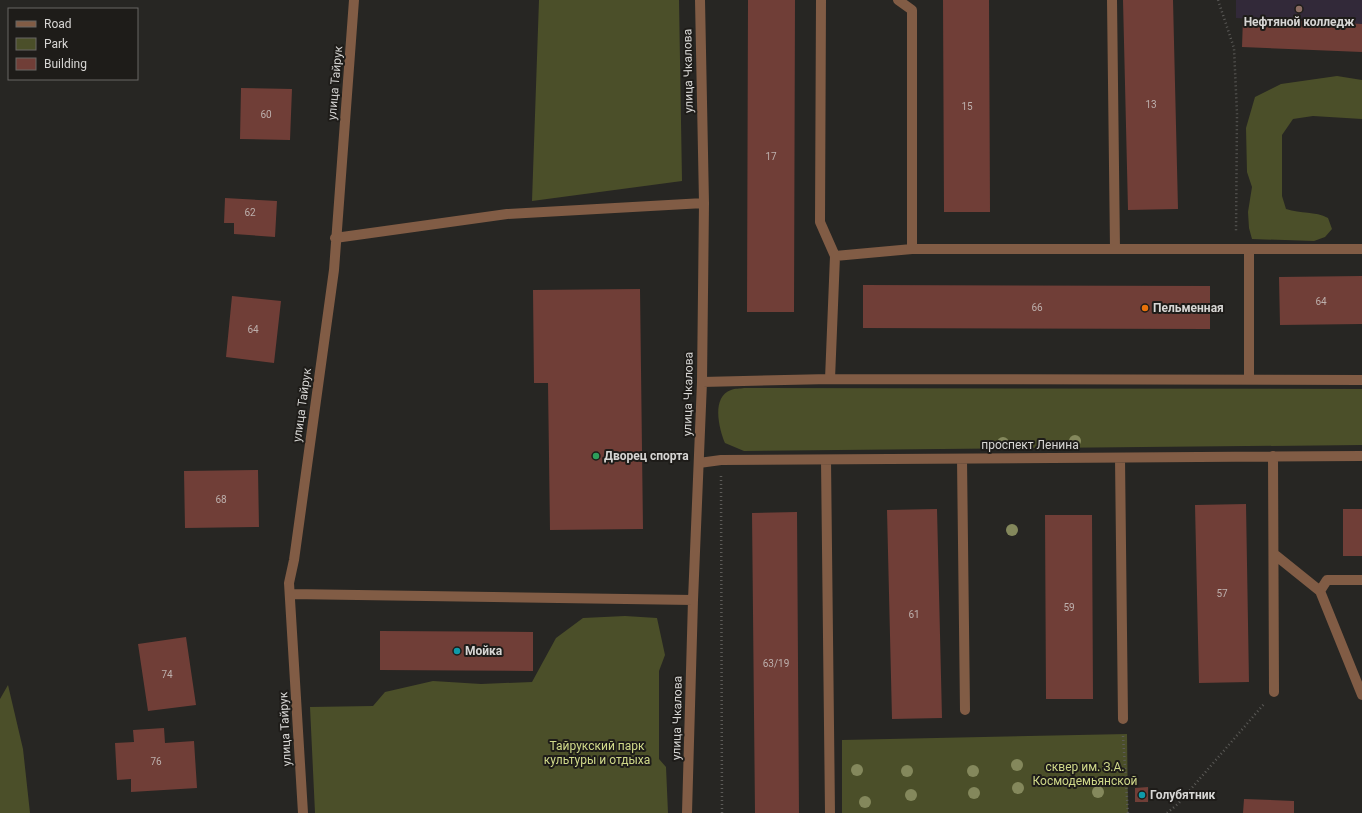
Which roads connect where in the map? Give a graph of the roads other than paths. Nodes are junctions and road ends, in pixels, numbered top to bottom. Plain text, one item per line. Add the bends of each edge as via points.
1 (354, 0) edge
2 (700, 0) edge
3 (821, 0) edge
4 (898, 0) edge
5 (1112, 0) edge
6 (704, 203) junction
7 (335, 238) junction
8 (912, 249) junction
9 (1115, 249) junction
10 (1249, 249) junction
11 (1362, 249) edge
12 (835, 256) junction
13 (830, 379) junction
14 (1249, 379) junction
15 (1362, 380) edge
16 (702, 382) junction
17 (1273, 456) junction
18 (1362, 456) edge
19 (962, 458) junction
20 (1120, 458) junction
21 (826, 460) junction
22 (699, 463) junction
23 (1274, 554) junction
24 (1362, 580) edge
25 (1320, 591) junction
26 (290, 594) junction
27 (693, 600) junction
28 (1274, 692) road end
29 (1362, 695) edge
30 (965, 710) dead end
31 (1123, 719) road end
32 (303, 813) edge
33 (688, 813) edge
34 (830, 813) edge

1 - 7 street, улица Тайрук
2 - 6 street, улица Чкалова
3 - 12 street via 820,222
4 - 8 street via 912,10
5 - 9 street
6 - 7 street via 507,214
6 - 16 street, улица Чкалова
7 - 26 street, улица Тайрук via 334,270 289,583
8 - 9 street
8 - 12 street
9 - 10 street
10 - 11 street
10 - 14 street
12 - 13 street
13 - 14 street
13 - 16 street
14 - 15 street
16 - 22 street, улица Чкалова
17 - 18 street, проспект Ленина
17 - 20 street, проспект Ленина
17 - 23 street
19 - 20 street, проспект Ленина
19 - 21 street, проспект Ленина
19 - 30 street
20 - 31 street
21 - 22 street, проспект Ленина via 721,460
21 - 34 street
22 - 27 street, улица Чкалова
23 - 25 street
23 - 28 street
24 - 25 street via 1327,580
25 - 29 street
26 - 27 street
26 - 32 street, улица Тайрук
27 - 33 street, улица Чкалова

